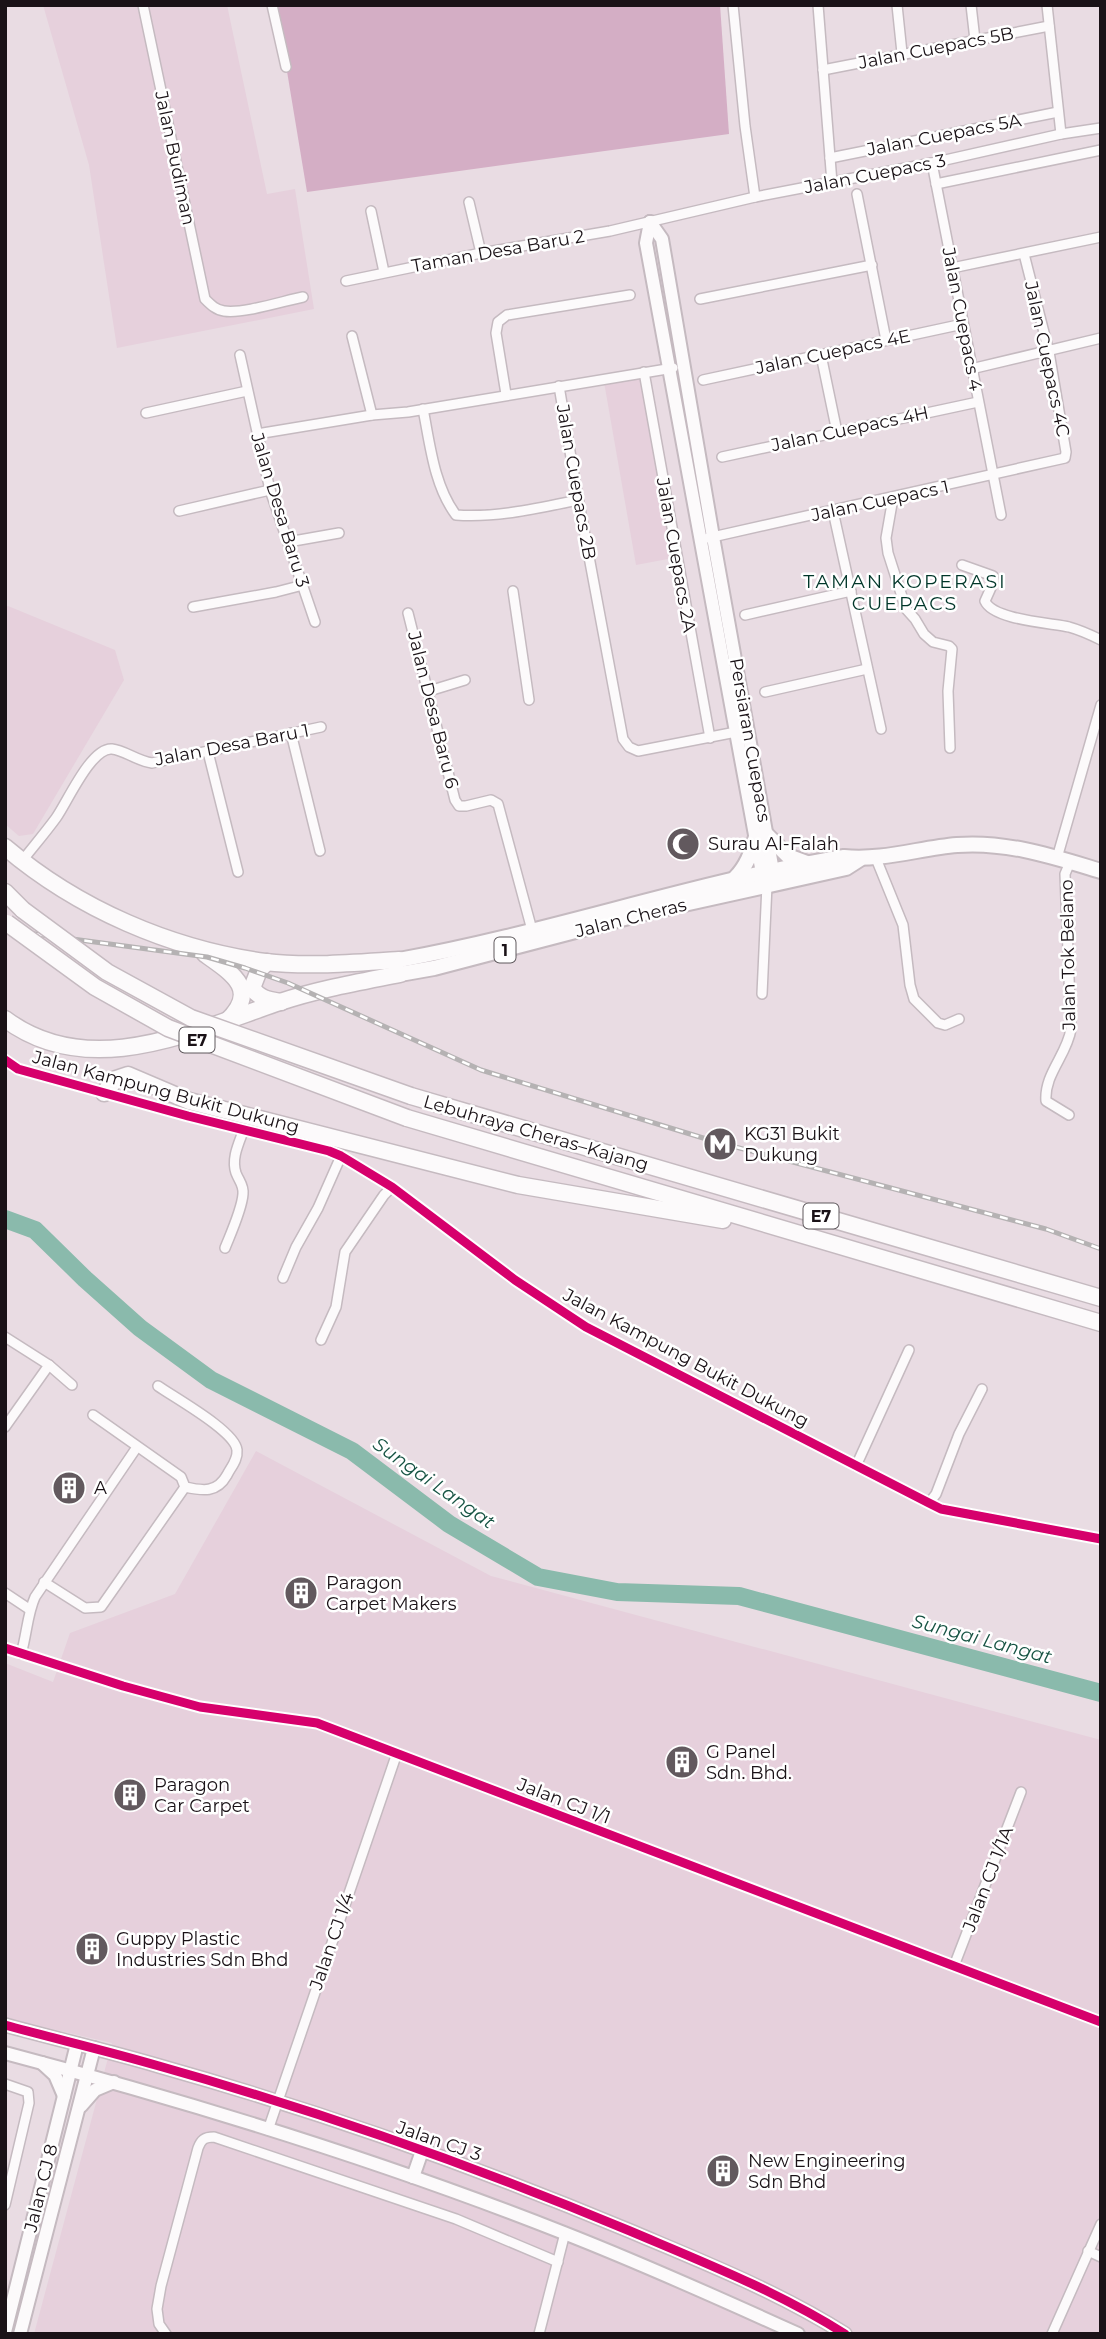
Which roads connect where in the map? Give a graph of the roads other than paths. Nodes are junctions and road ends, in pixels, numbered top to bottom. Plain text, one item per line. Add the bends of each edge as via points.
1 (143, 5) edge
2 (272, 5) edge
3 (733, 5) edge
4 (818, 5) edge
5 (897, 5) edge
6 (971, 5) edge
7 (1047, 5) edge
8 (1049, 26) junction
9 (975, 40) junction
10 (902, 53) junction
11 (286, 67) dead end
12 (823, 70) junction
13 (1058, 112) junction
14 (1101, 128) edge
15 (1060, 134) junction
16 (1101, 150) edge
17 (830, 159) junction
18 (932, 163) junction
19 (831, 183) junction
20 (936, 184) junction
21 (858, 194) dead end
22 (755, 197) junction
23 (469, 202) dead end
24 (371, 211) dead end
25 (650, 222) junction
26 (1101, 237) edge
27 (481, 253) junction
28 (1024, 254) junction
29 (872, 265) junction
30 (952, 268) junction
31 (384, 272) junction
32 (346, 281) dead end
33 (631, 295) dead end
34 (303, 297) dead end
35 (700, 299) dead end
36 (963, 324) junction
37 (352, 336) dead end
38 (1101, 338) edge
39 (887, 340) junction
40 (1049, 352) junction
41 (240, 355) dead end
42 (821, 355) junction
43 (682, 366) junction
44 (668, 369) junction
45 (971, 369) junction
46 (643, 372) junction
47 (704, 380) dead end
48 (559, 386) junction
49 (247, 391) junction
50 (506, 394) junction
51 (978, 402) junction
52 (423, 409) junction
53 (146, 414) dead end
54 (372, 415) junction
55 (837, 432) junction
56 (257, 434) junction
57 (722, 457) dead end
58 (1059, 461) joint
59 (992, 476) junction
60 (270, 490) junction
61 (893, 498) junction
62 (578, 500) junction
63 (179, 511) dead end
64 (833, 511) junction
65 (1001, 515) dead end
66 (339, 533) dead end
67 (706, 539) junction
68 (288, 542) junction
69 (962, 565) dead end
70 (303, 585) junction
71 (851, 591) junction
72 (513, 592) dead end
73 (193, 607) dead end
74 (408, 613) dead end
75 (745, 615) dead end
76 (315, 622) dead end
77 (1101, 640) edge
78 (867, 669) junction
79 (465, 680) dead end
80 (429, 691) junction
81 (765, 692) dead end
82 (530, 700) dead end
83 (1101, 705) edge
84 (321, 727) dead end
85 (881, 729) dead end
86 (736, 732) junction
87 (291, 733) junction
88 (1097, 734) edge
89 (710, 738) junction
90 (950, 748) dead end
91 (208, 752) junction
92 (761, 836) junction
93 (5, 847) edge
94 (320, 851) dead end
95 (868, 858) junction
96 (1064, 860) junction
97 (22, 861) junction
98 (809, 864) junction
99 (1101, 871) edge
100 (238, 872) dead end
101 (767, 877) junction
102 (735, 878) junction
103 (5, 892) edge
104 (6, 922) edge
105 (532, 930) junction
106 (201, 950) junction
107 (267, 962) junction
108 (399, 967) junction
109 (762, 994) dead end
110 (281, 1002) junction
111 (5, 1019) edge
112 (959, 1019) dead end
113 (226, 1022) junction
114 (5, 1060) edge
115 (103, 1093) junction
116 (1069, 1115) dead end
117 (244, 1129) junction
118 (341, 1156) junction
119 (391, 1187) junction
120 (797, 1234) junction
121 (225, 1248) dead end
122 (283, 1278) dead end
123 (1101, 1298) edge
124 (1101, 1323) edge
125 (5, 1337) edge
126 (321, 1340) dead end
127 (909, 1350) dead end
128 (49, 1365) junction
129 (72, 1385) dead end
130 (158, 1387) dead end
131 (982, 1389) dead end
132 (93, 1415) dead end
133 (5, 1427) edge
134 (137, 1447) junction
135 (856, 1466) junction
136 (185, 1488) junction
137 (929, 1503) junction
138 (1101, 1539) edge
139 (44, 1583) junction
140 (5, 1593) edge
141 (29, 1609) junction
142 (5, 1648) edge
143 (21, 1654) junction
144 (397, 1753) junction
145 (1021, 1792) dead end
146 (954, 1966) junction
147 (1101, 2022) edge
148 (5, 2025) edge
149 (77, 2044) junction
150 (94, 2048) junction
151 (5, 2053) edge
152 (41, 2062) junction
153 (71, 2070) junction
154 (87, 2074) junction
155 (114, 2082) junction
156 (5, 2084) edge
157 (64, 2097) junction
158 (277, 2102) junction
159 (78, 2110) junction
160 (268, 2130) junction
161 (422, 2151) junction
162 (413, 2177) junction
163 (5, 2205) edge
164 (1101, 2224) edge
165 (565, 2233) junction
166 (1088, 2251) junction
167 (1101, 2257) edge
168 (558, 2262) junction
169 (7, 2314) edge
170 (5, 2332) edge
171 (20, 2334) edge
172 (166, 2334) edge
173 (539, 2334) edge
174 (798, 2334) edge
175 (845, 2334) edge
176 (1052, 2334) edge

1 - 34 street, Jalan Budiman via 205,299 222,311 234,312
2 - 11 street
3 - 22 street
4 - 12 street
5 - 10 street
6 - 9 street
7 - 8 street
8 - 9 street, Jalan Cuepacs 5B
8 - 13 street
9 - 10 street, Jalan Cuepacs 5B
10 - 12 street, Jalan Cuepacs 5B
12 - 17 street
13 - 15 street
13 - 17 street, Jalan Cuepacs 5A
14 - 15 street, Jalan Cuepacs 3
15 - 18 street, Jalan Cuepacs 3
16 - 20 street
17 - 19 street
18 - 19 street, Jalan Cuepacs 3
18 - 20 street, Jalan Cuepacs 4
19 - 22 street, Jalan Cuepacs 3
20 - 30 street, Jalan Cuepacs 4
21 - 29 street
22 - 25 street, Jalan Cuepacs 3
23 - 27 street
24 - 31 street
25 - 27 street, Taman Desa Baru 2
25 - 43 street, Persiaran Cuepacs via 662,239
25 - 44 street, Persiaran Cuepacs via 646,243
26 - 28 street
27 - 31 street, Taman Desa Baru 2
28 - 30 street
28 - 40 street, Jalan Cuepacs 4C
29 - 35 street
29 - 39 street
30 - 36 street, Jalan Cuepacs 4
31 - 32 street, Taman Desa Baru 2
33 - 50 street via 507,315 498,322
36 - 39 street, Jalan Cuepacs 4E
36 - 45 street, Jalan Cuepacs 4
37 - 54 street
38 - 40 street
39 - 42 street, Jalan Cuepacs 4E
40 - 45 street
40 - 58 street, Jalan Cuepacs 4C via 1066,452
41 - 49 street, Jalan Desa Baru 3
42 - 47 street, Jalan Cuepacs 4E
42 - 55 street
43 - 44 street
43 - 67 street, Persiaran Cuepacs
44 - 46 street
44 - 67 street, Persiaran Cuepacs
45 - 51 street, Jalan Cuepacs 4
46 - 48 street
46 - 89 street, Jalan Cuepacs 2A
48 - 50 street
48 - 62 street, Jalan Cuepacs 2B
49 - 53 street
49 - 56 street, Jalan Desa Baru 3
50 - 52 street
51 - 55 street, Jalan Cuepacs 4H
51 - 59 street, Jalan Cuepacs 4
52 - 54 street
52 - 62 street via 435,466 456,515
54 - 56 street
55 - 57 street, Jalan Cuepacs 4H
56 - 60 street, Jalan Desa Baru 3
58 - 59 street, Jalan Cuepacs 1
59 - 61 street, Jalan Cuepacs 1
59 - 65 street, Jalan Cuepacs 4
60 - 63 street
60 - 68 street, Jalan Desa Baru 3
61 - 64 street, Jalan Cuepacs 1
61 - 90 street via 886,538 906,609 933,642 952,649
62 - 89 street, Jalan Cuepacs 2B via 624,739 638,751
64 - 67 street, Jalan Cuepacs 1
64 - 71 street
66 - 68 street
67 - 86 street, Persiaran Cuepacs
67 - 92 street, Persiaran Cuepacs
68 - 70 street, Jalan Desa Baru 3
69 - 77 street via 992,576 985,601 991,609 1036,623 1069,627
70 - 73 street
70 - 76 street, Jalan Desa Baru 3
71 - 75 street
71 - 78 street
72 - 82 street
74 - 80 street, Jalan Desa Baru 6
78 - 81 street
78 - 85 street
79 - 80 street
80 - 105 street, Jalan Desa Baru 6 via 455,800 459,806 491,800 498,804
83 - 88 street
84 - 87 street, Jalan Desa Baru 1
86 - 89 street
86 - 92 street, Persiaran Cuepacs
87 - 91 street, Jalan Desa Baru 1
87 - 94 street
88 - 96 street
91 - 97 street, Jalan Desa Baru 1 via 152,763 113,748 103,750
91 - 100 street
92 - 98 main road via 788,856
92 - 101 street, Persiaran Cuepacs
92 - 102 main road
93 - 97 highway
95 - 96 main road, Jalan Cheras / 1 via 981,844
95 - 98 main road, Jalan Cheras / 1
95 - 101 main road, Jalan Cheras / 1 via 846,868
95 - 112 street via 903,925 914,999 938,1023
96 - 99 main road, Jalan Cheras / 1
96 - 116 street, Jalan Tok Belano via 1071,1030 1047,1084 1046,1101
97 - 106 highway via 85,902
98 - 101 main road, Jalan Cheras / 1
101 - 102 main road, Jalan Cheras / 1
101 - 108 main road, Jalan Cheras / 1 via 434,968
101 - 109 street
102 - 105 main road, Jalan Cheras / 1
103 - 123 highway, Lebuhraya Cheras–Kajang / E7, bridge via 107,972 191,1018 411,1096
104 - 120 highway, Lebuhraya Cheras–Kajang / E7, bridge via 95,988 168,1028 407,1118
105 - 108 main road, Jalan Cheras / 1
106 - 107 highway
106 - 113 highway via 235,975 242,988 237,1012
107 - 108 highway
107 - 110 highway via 252,988 268,1000
108 - 110 highway
110 - 113 highway
111 - 113 highway via 43,1040 86,1050 131,1048
114 - 115 street, Jalan Kampung Bukit Dukung via 18,1069
115 - 117 street, Jalan Kampung Bukit Dukung
115 - 120 highway via 116,1079 128,1075 189,1101 518,1185
117 - 118 street, Jalan Kampung Bukit Dukung
117 - 121 street via 234,1164 243,1195
118 - 119 street, Jalan Kampung Bukit Dukung
118 - 122 street
119 - 126 street via 345,1252 336,1307
119 - 135 street, Jalan Kampung Bukit Dukung via 586,1327
120 - 124 highway, Lebuhraya Cheras–Kajang / E7
125 - 128 street
127 - 135 street
128 - 129 street
128 - 133 street
130 - 136 street via 229,1435 237,1448 236,1460 214,1489
131 - 137 street
132 - 134 street
134 - 136 street via 181,1477
134 - 139 street
135 - 137 street, Jalan Kampung Bukit Dukung
136 - 139 street via 100,1606 85,1608
137 - 138 street, Jalan Kampung Bukit Dukung
139 - 141 street
140 - 141 street
141 - 143 street
142 - 143 street, Jalan CJ 1/1
143 - 144 street, Jalan CJ 1/1 via 200,1707 317,1723
144 - 146 street, Jalan CJ 1/1
144 - 158 street, Jalan CJ 1/4
145 - 146 street, Jalan CJ 1/1A
146 - 147 street, Jalan CJ 1/1
148 - 149 street, Jalan CJ 3
149 - 150 street, Jalan CJ 3
149 - 153 street, Jalan CJ 8
150 - 154 street, Jalan CJ 8
150 - 158 street, Jalan CJ 3
151 - 152 street
152 - 153 street
152 - 157 street via 55,2075
153 - 154 street
153 - 157 street, Jalan CJ 8
154 - 155 street
154 - 159 street, Jalan CJ 8
155 - 159 street via 94,2090
155 - 160 street
156 - 163 street via 28,2092 29,2103
157 - 169 street, Jalan CJ 8
158 - 160 street, Jalan CJ 1/4
158 - 161 street, Jalan CJ 3
159 - 171 street, Jalan CJ 8
160 - 162 street
161 - 162 street
161 - 175 street, Jalan CJ 3 via 571,2206 755,2283
162 - 165 street
164 - 166 street
165 - 168 street
165 - 174 street
166 - 167 street
166 - 176 street
168 - 172 street via 456,2219 208,2137 198,2148 161,2286 157,2309
168 - 173 street
169 - 170 street, Jalan CJ 8

